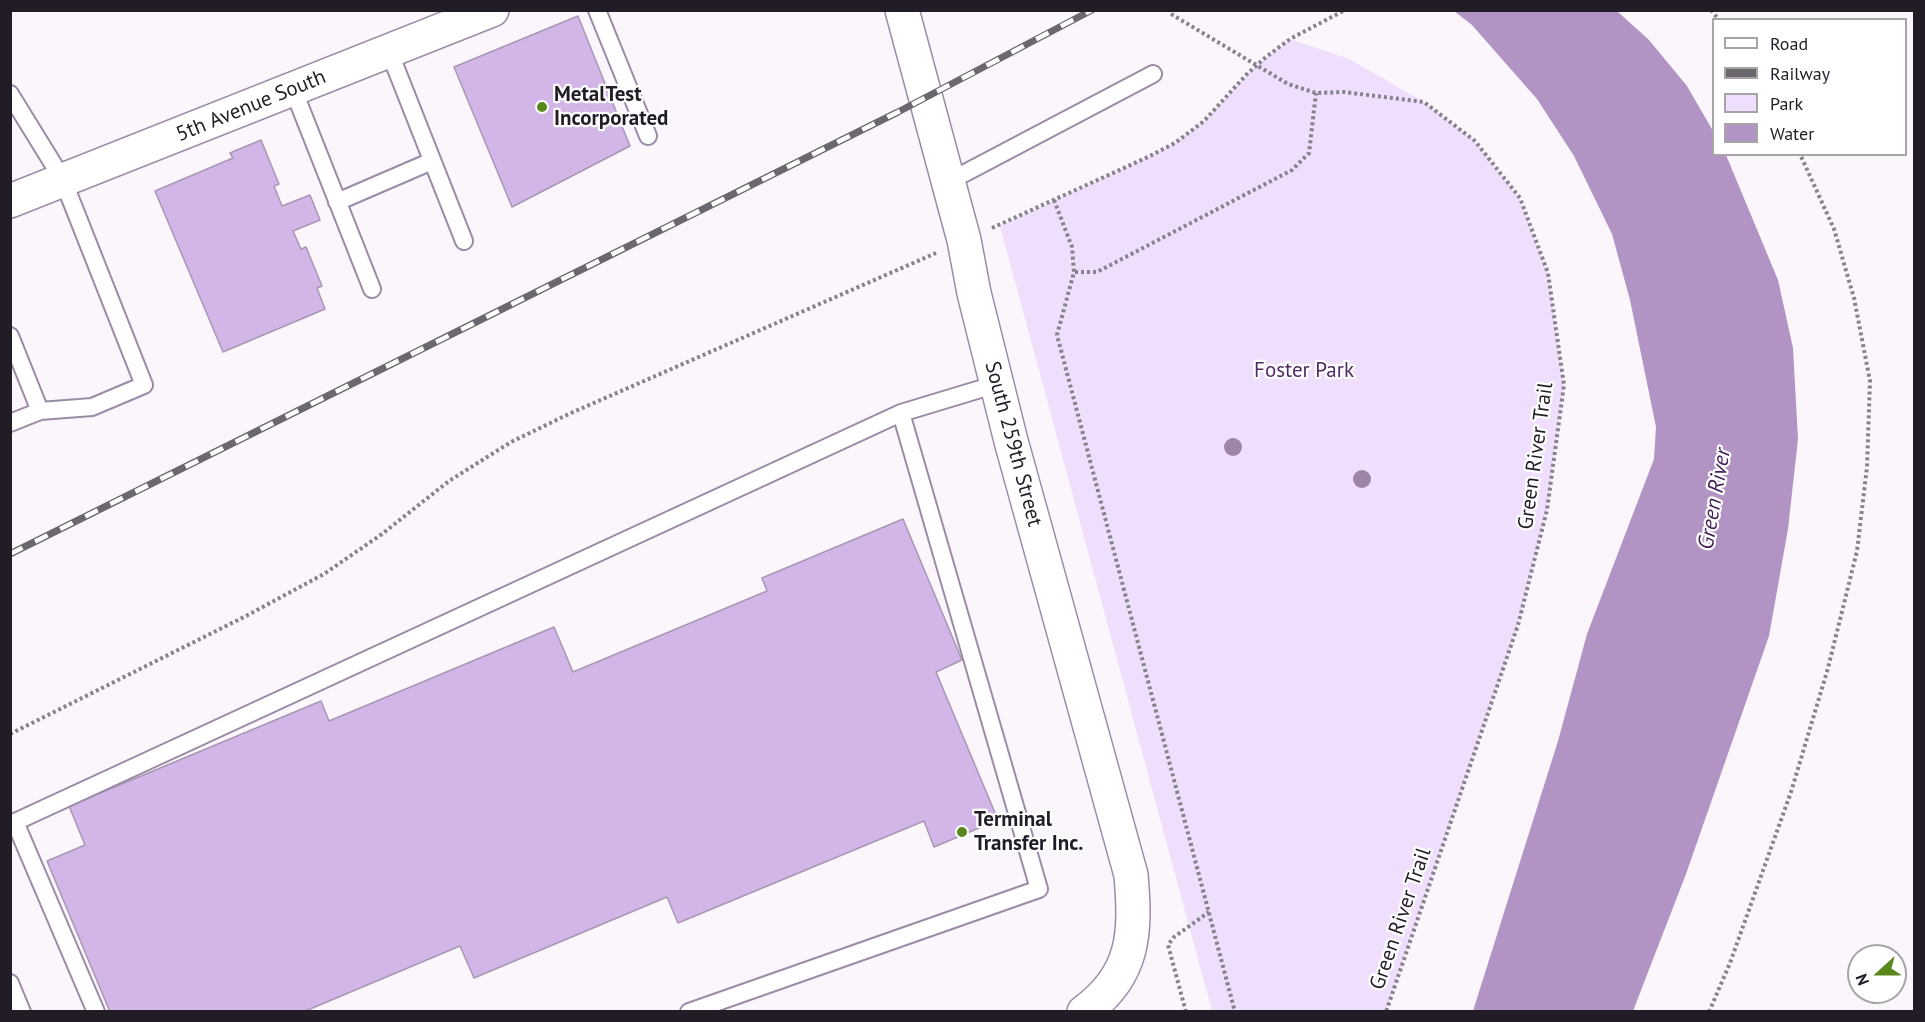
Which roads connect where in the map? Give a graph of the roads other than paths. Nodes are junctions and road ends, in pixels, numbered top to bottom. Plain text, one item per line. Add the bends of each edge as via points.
1 (492, 10) edge
2 (597, 10) edge
3 (902, 10) edge
4 (389, 51) junction
5 (1154, 74) dead end
6 (293, 89) junction
7 (10, 94) edge
8 (648, 136) dead end
9 (432, 161) junction
10 (63, 180) junction
11 (948, 182) junction
12 (10, 201) edge
13 (337, 202) junction
14 (464, 241) dead end
15 (372, 289) dead end
16 (10, 336) edge
17 (997, 384) junction
18 (40, 411) junction
19 (901, 413) junction
20 (10, 423) edge
21 (10, 983) edge
22 (738, 1003) edge
23 (22, 1011) edge
24 (96, 1011) edge
25 (689, 1011) edge
26 (1084, 1011) edge

1 - 4 street, 5th Avenue South
2 - 8 lane
3 - 11 street, South 259th Street
4 - 6 street, 5th Avenue South
4 - 9 lane
5 - 11 lane
6 - 10 street, 5th Avenue South
6 - 13 lane
7 - 10 lane
9 - 13 lane
9 - 14 lane
10 - 12 street, 5th Avenue South
10 - 18 lane via 144,385 92,407
11 - 17 street, South 259th Street
13 - 15 lane
16 - 18 lane
17 - 19 lane
17 - 26 street, South 259th Street via 1131,875 1133,928 1128,956 1108,992
18 - 20 lane
19 - 22 lane via 1039,889
19 - 24 lane via 15,822
21 - 23 lane
22 - 25 lane

